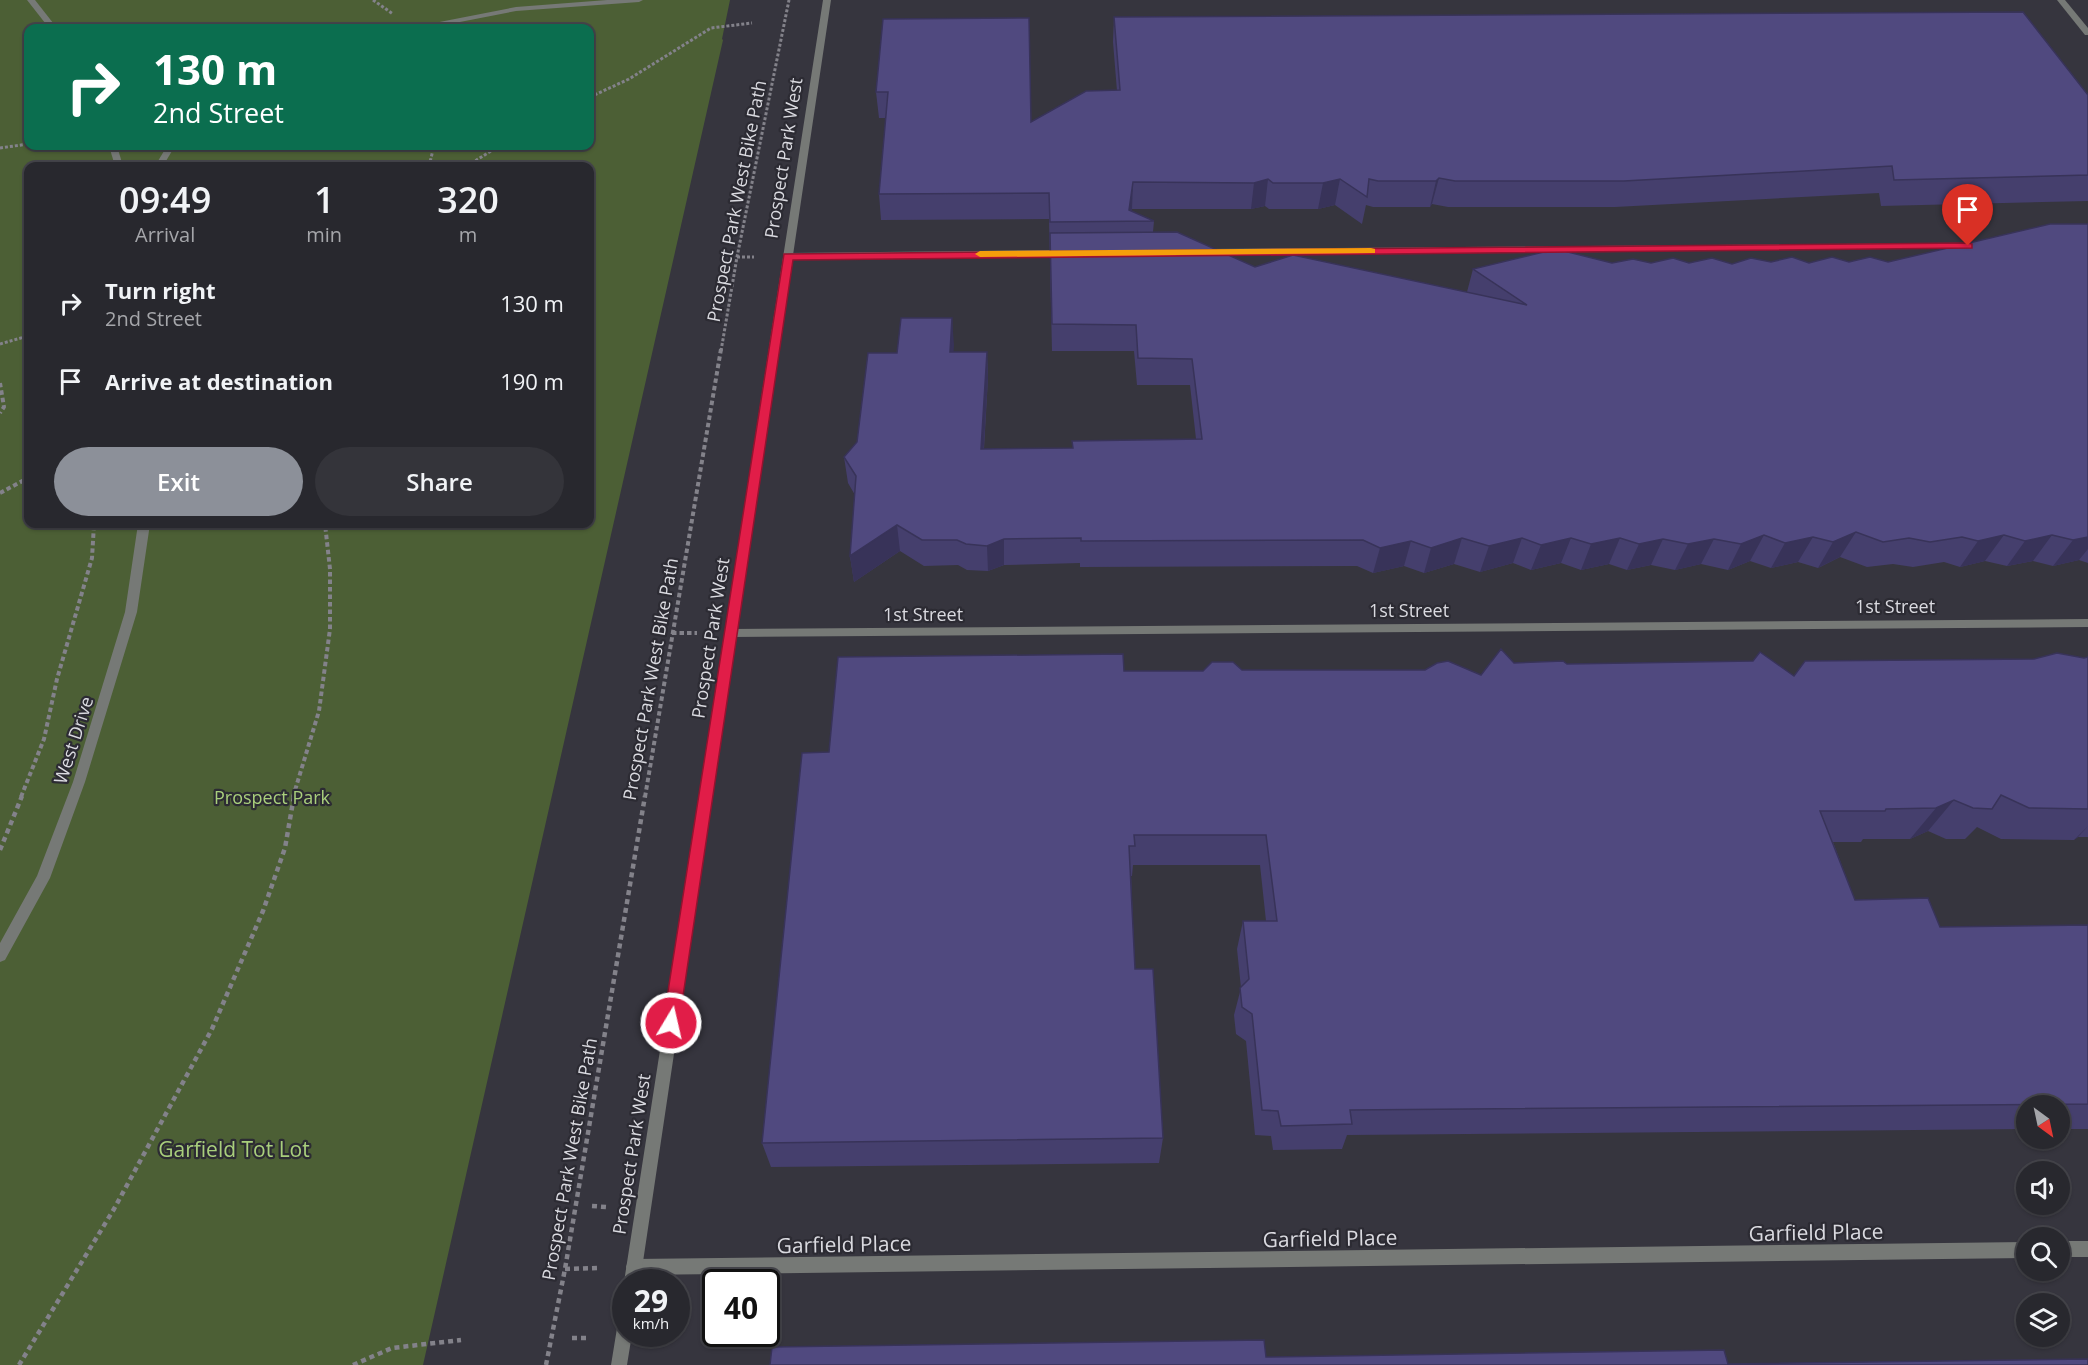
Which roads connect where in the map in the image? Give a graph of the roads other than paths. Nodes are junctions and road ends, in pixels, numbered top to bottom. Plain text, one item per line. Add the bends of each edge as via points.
1 (31, 0) edge
2 (639, 0) edge
3 (827, 0) edge
4 (2061, 0) edge
5 (51, 24) edge
6 (439, 24) edge
7 (2088, 33) edge
8 (1980, 246) edge
9 (1190, 252) edge
10 (1082, 253) edge
11 (788, 256) junction
12 (143, 528) edge
13 (2088, 623) edge
14 (731, 633) junction
15 (0, 956) edge
16 (2088, 1249) edge
17 (2016, 1250) edge
18 (2070, 1250) edge
19 (634, 1269) edge
20 (690, 1274) edge
21 (622, 1347) edge
22 (619, 1365) edge

1 - 5 street
2 - 6 street via 516,9
3 - 11 street, Prospect Park West
4 - 7 street
8 - 9 street
10 - 11 street
11 - 14 street, Prospect Park West
12 - 15 street, West Drive via 132,612 83,772 43,878
13 - 14 street, 1st Street
14 - 19 street, Prospect Park West
16 - 18 street
17 - 20 street, Garfield Place
21 - 22 street

